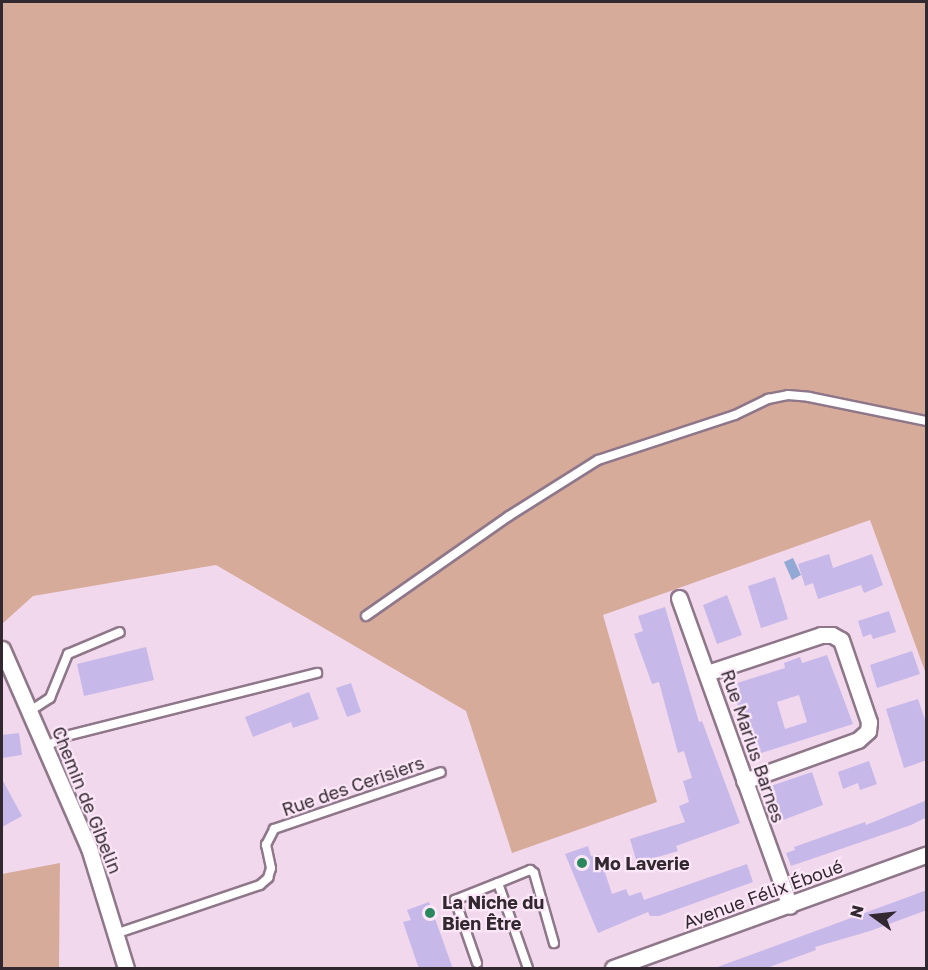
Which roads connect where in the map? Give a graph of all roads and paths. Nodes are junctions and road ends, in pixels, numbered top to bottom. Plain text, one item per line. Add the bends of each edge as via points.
1 (927, 422) edge
2 (679, 598) dead end
3 (366, 616) dead end
4 (120, 632) dead end
5 (2, 650) edge
6 (317, 673) dead end
7 (707, 674) junction
8 (30, 711) junction
9 (45, 747) junction
10 (441, 772) dead end
11 (744, 781) junction
12 (927, 855) edge
13 (498, 883) junction
14 (790, 906) junction
15 (116, 934) junction
16 (554, 943) dead end
17 (477, 963) dead end
18 (126, 969) edge
19 (528, 969) edge
20 (613, 969) edge

1 - 3 lane via 809,397 788,395 768,399 735,415 598,460 509,516
2 - 7 street, Rue Marius Barnes
4 - 8 lane via 68,654 50,698
5 - 8 street, Chemin de Gibelin
6 - 9 lane via 66,736
7 - 11 street, Rue Marius Barnes
7 - 11 street via 821,635 841,640 868,731 858,740
8 - 9 street, Chemin de Gibelin
9 - 15 street, Chemin de Gibelin via 89,848
10 - 15 lane, Rue des Cerisiers via 274,829 266,845 271,868 260,885
11 - 14 street, Rue Marius Barnes
12 - 14 street, Avenue Félix Éboué
13 - 16 lane via 530,870 534,873
13 - 17 lane via 455,900
13 - 19 lane
14 - 20 street, Avenue Félix Éboué
15 - 18 street, Chemin de Gibelin

